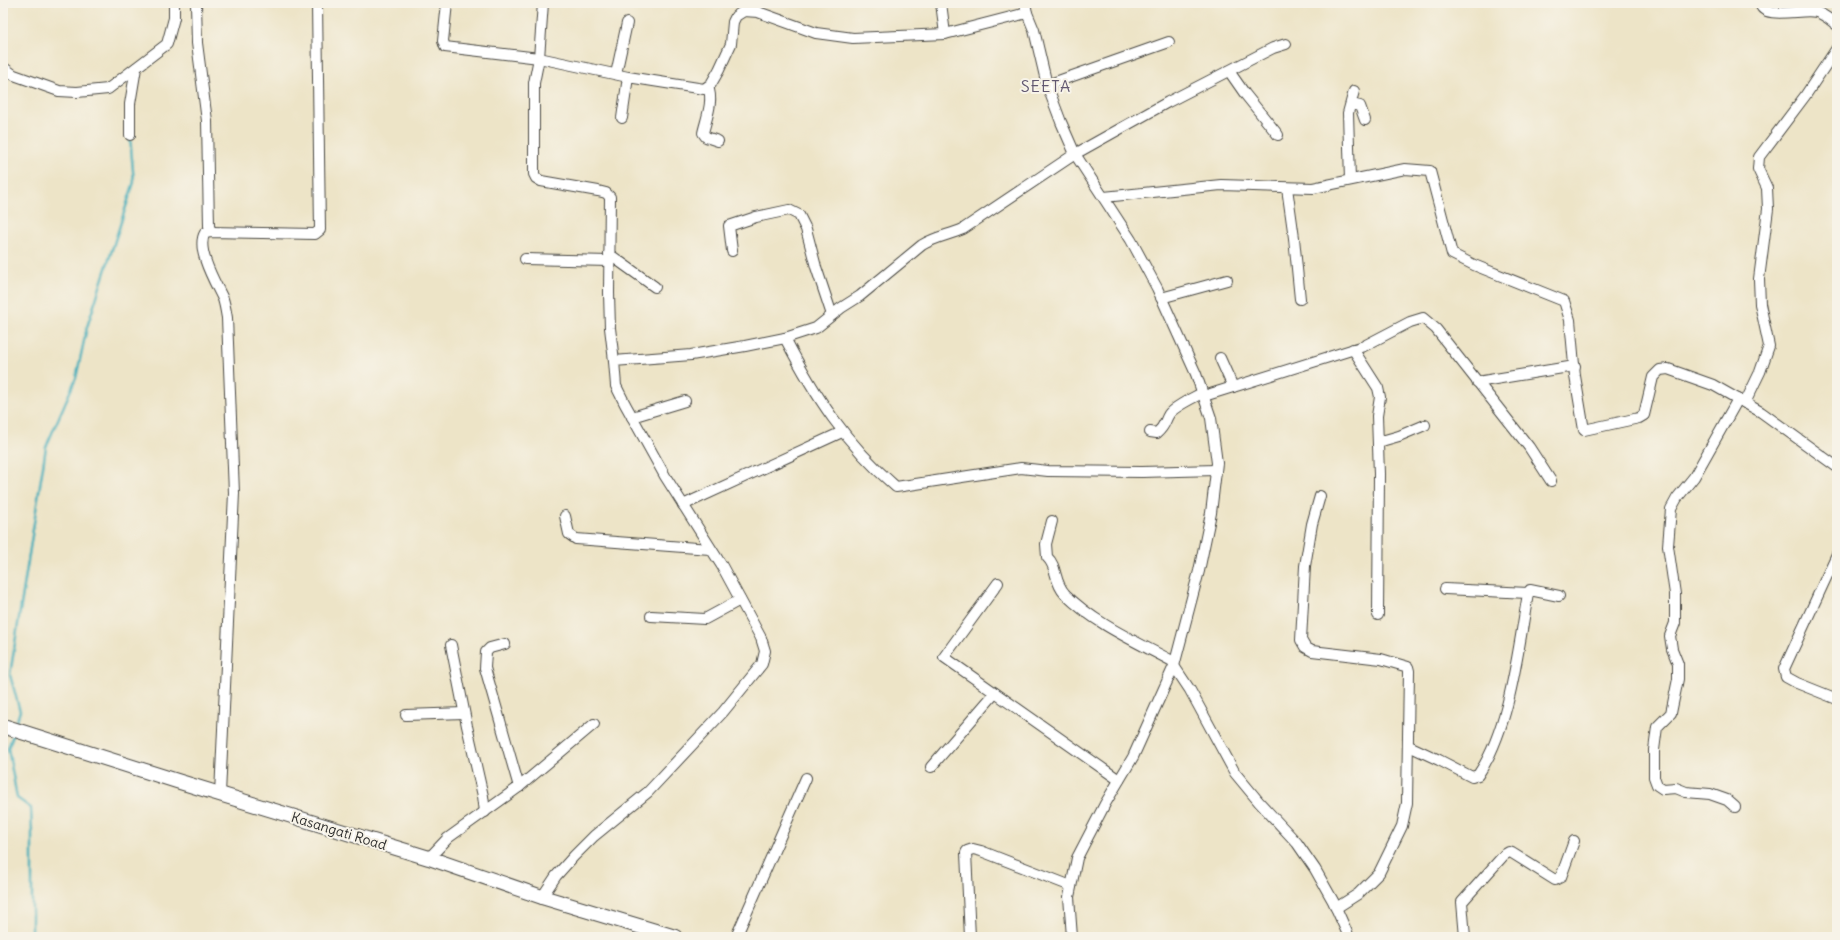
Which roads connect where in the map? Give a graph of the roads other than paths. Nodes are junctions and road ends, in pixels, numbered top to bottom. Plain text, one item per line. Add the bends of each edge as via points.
1 (174, 3) edge
2 (196, 3) edge
3 (317, 3) edge
4 (446, 3) edge
5 (543, 3) edge
6 (941, 3) edge
7 (1760, 3) edge
8 (755, 7) edge
9 (1026, 8) edge
10 (627, 23) dead end
11 (1837, 25) edge
12 (944, 34) junction
13 (1169, 42) dead end
14 (1286, 44) dead end
15 (1837, 48) edge
16 (539, 58) junction
17 (3, 67) edge
18 (136, 68) junction
19 (1229, 71) junction
20 (616, 74) junction
21 (628, 77) junction
22 (1047, 85) junction
23 (708, 87) junction
24 (1354, 91) dead end
25 (1351, 104) junction
26 (622, 118) dead end
27 (1365, 120) dead end
28 (130, 135) dead end
29 (1278, 135) dead end
30 (718, 141) dead end
31 (1075, 154) junction
32 (1350, 180) junction
33 (1287, 188) junction
34 (1104, 197) junction
35 (211, 232) junction
36 (732, 251) dead end
37 (609, 257) junction
38 (525, 259) dead end
39 (1227, 280) dead end
40 (656, 287) dead end
41 (1161, 298) junction
42 (1300, 299) dead end
43 (832, 315) junction
44 (785, 338) junction
45 (1353, 349) junction
46 (1220, 358) dead end
47 (614, 361) junction
48 (1575, 366) junction
49 (1478, 382) junction
50 (1233, 387) junction
51 (1203, 395) junction
52 (685, 401) dead end
53 (1741, 401) junction
54 (632, 417) junction
55 (1425, 425) dead end
56 (842, 432) junction
57 (1150, 432) dead end
58 (1378, 442) junction
59 (1837, 467) edge
60 (1216, 470) junction
61 (1551, 481) dead end
62 (1320, 496) dead end
63 (683, 505) junction
64 (565, 516) dead end
65 (1052, 521) dead end
66 (710, 549) junction
67 (1837, 554) edge
68 (998, 583) dead end
69 (1445, 589) dead end
70 (1528, 593) junction
71 (1559, 596) dead end
72 (740, 600) junction
73 (1378, 615) dead end
74 (651, 616) dead end
75 (505, 644) dead end
76 (451, 645) dead end
77 (1174, 664) junction
78 (995, 693) junction
79 (1837, 698) edge
80 (464, 713) junction
81 (406, 715) dead end
82 (594, 724) dead end
83 (3, 726) edge
84 (1409, 746) junction
85 (931, 768) dead end
86 (806, 778) dead end
87 (1119, 780) junction
88 (519, 787) junction
89 (220, 794) junction
90 (1735, 808) dead end
91 (485, 812) junction
92 (1574, 842) dead end
93 (429, 858) junction
94 (1071, 886) junction
95 (542, 897) junction
96 (1336, 908) junction
97 (645, 932) edge
98 (675, 937) edge
99 (736, 937) edge
100 (970, 937) edge
101 (1072, 937) edge
102 (1349, 937) edge
103 (1465, 937) edge

1 - 18 street via 174,18 167,44
2 - 35 street via 197,43 207,121
3 - 35 street via 320,230 315,234
4 - 16 street via 442,41 445,47
5 - 16 street
6 - 12 street
7 - 11 street via 1766,11 1774,13 1814,11
8 - 12 street via 816,34 853,38
8 - 23 street via 736,16 731,44
9 - 12 street
9 - 22 street
10 - 20 street
13 - 22 street
14 - 19 street
15 - 53 street via 1760,157 1758,169 1767,188 1768,209 1759,291 1769,346 1760,372
16 - 20 street
16 - 37 street via 534,83 534,174 541,181 609,195
17 - 18 street via 14,75 38,85 59,91 77,92 108,89
18 - 28 street via 130,104
19 - 29 street
19 - 31 street
20 - 21 street
21 - 23 street via 704,89
21 - 26 street
22 - 31 street
23 - 30 street via 711,101 703,133 706,137
24 - 25 street
25 - 27 street via 1360,106
25 - 32 street via 1348,120
31 - 34 street
31 - 43 street via 963,229 922,245 860,296
32 - 33 street via 1312,188
32 - 48 street via 1405,169 1430,171 1452,254 1564,302 1570,320
33 - 34 street via 1221,185
33 - 42 street
34 - 41 street via 1131,240
35 - 89 street via 205,233 202,239 206,267 223,300 227,318 234,493
36 - 43 street via 729,226 789,210 799,216 806,229
37 - 38 street
37 - 40 street
37 - 47 street via 610,328
39 - 41 street
41 - 51 street
43 - 44 street via 816,328
44 - 47 street via 691,355
44 - 56 street via 821,403
45 - 49 street via 1423,318 1436,329
45 - 50 street
45 - 58 street via 1378,388
46 - 50 street
47 - 54 street via 616,386
48 - 49 street
48 - 53 street via 1584,430 1644,416 1653,377 1660,370 1668,369 1713,385
49 - 61 street via 1529,447
50 - 51 street
51 - 57 street via 1188,400 1169,414 1164,428 1158,433
51 - 60 street via 1211,418
52 - 54 street
53 - 59 street via 1761,412
53 - 90 street via 1671,509 1668,546 1675,623 1670,636 1678,664 1678,679 1671,713 1657,726 1654,750 1654,777 1657,785 1663,789 1676,788 1686,792 1710,794 1727,800
54 - 63 street
55 - 58 street
56 - 60 street via 896,487 1021,468 1048,471 1142,472
56 - 63 street
58 - 73 street
60 - 77 street via 1211,514
62 - 84 street via 1305,566 1301,640 1305,647 1312,651 1381,659 1408,667
63 - 66 street
64 - 66 street via 569,534 576,539
65 - 77 street via 1046,544 1046,557 1053,564 1056,581 1064,592 1101,622
66 - 72 street
67 - 79 street via 1784,669 1786,677 1797,684
68 - 78 street via 944,657
69 - 70 street
70 - 71 street via 1530,590
70 - 84 street via 1499,734 1478,775 1472,777
72 - 74 street via 705,619
72 - 95 street via 761,638 765,651 762,664 724,712 675,764 648,792 594,836 574,856
75 - 88 street via 490,648 486,652 485,668
76 - 80 street
77 - 87 street via 1133,758
77 - 96 street via 1235,773 1258,802 1297,843 1316,869
78 - 85 street
78 - 87 street
80 - 81 street
80 - 91 street
82 - 88 street
83 - 89 street, Kasangati Road
84 - 96 street via 1407,803 1402,826 1379,873 1358,894
86 - 99 street
87 - 94 street via 1077,858
88 - 91 street
89 - 93 street, Kasangati Road
91 - 93 street via 448,838
92 - 103 street via 1561,877 1557,880 1512,853 1504,855 1462,902
93 - 95 street, Kasangati Road
94 - 100 street via 981,851 967,851
94 - 101 street via 1068,908
95 - 97 street, Kasangati Road
96 - 102 street
97 - 98 street, Kasangati Road

